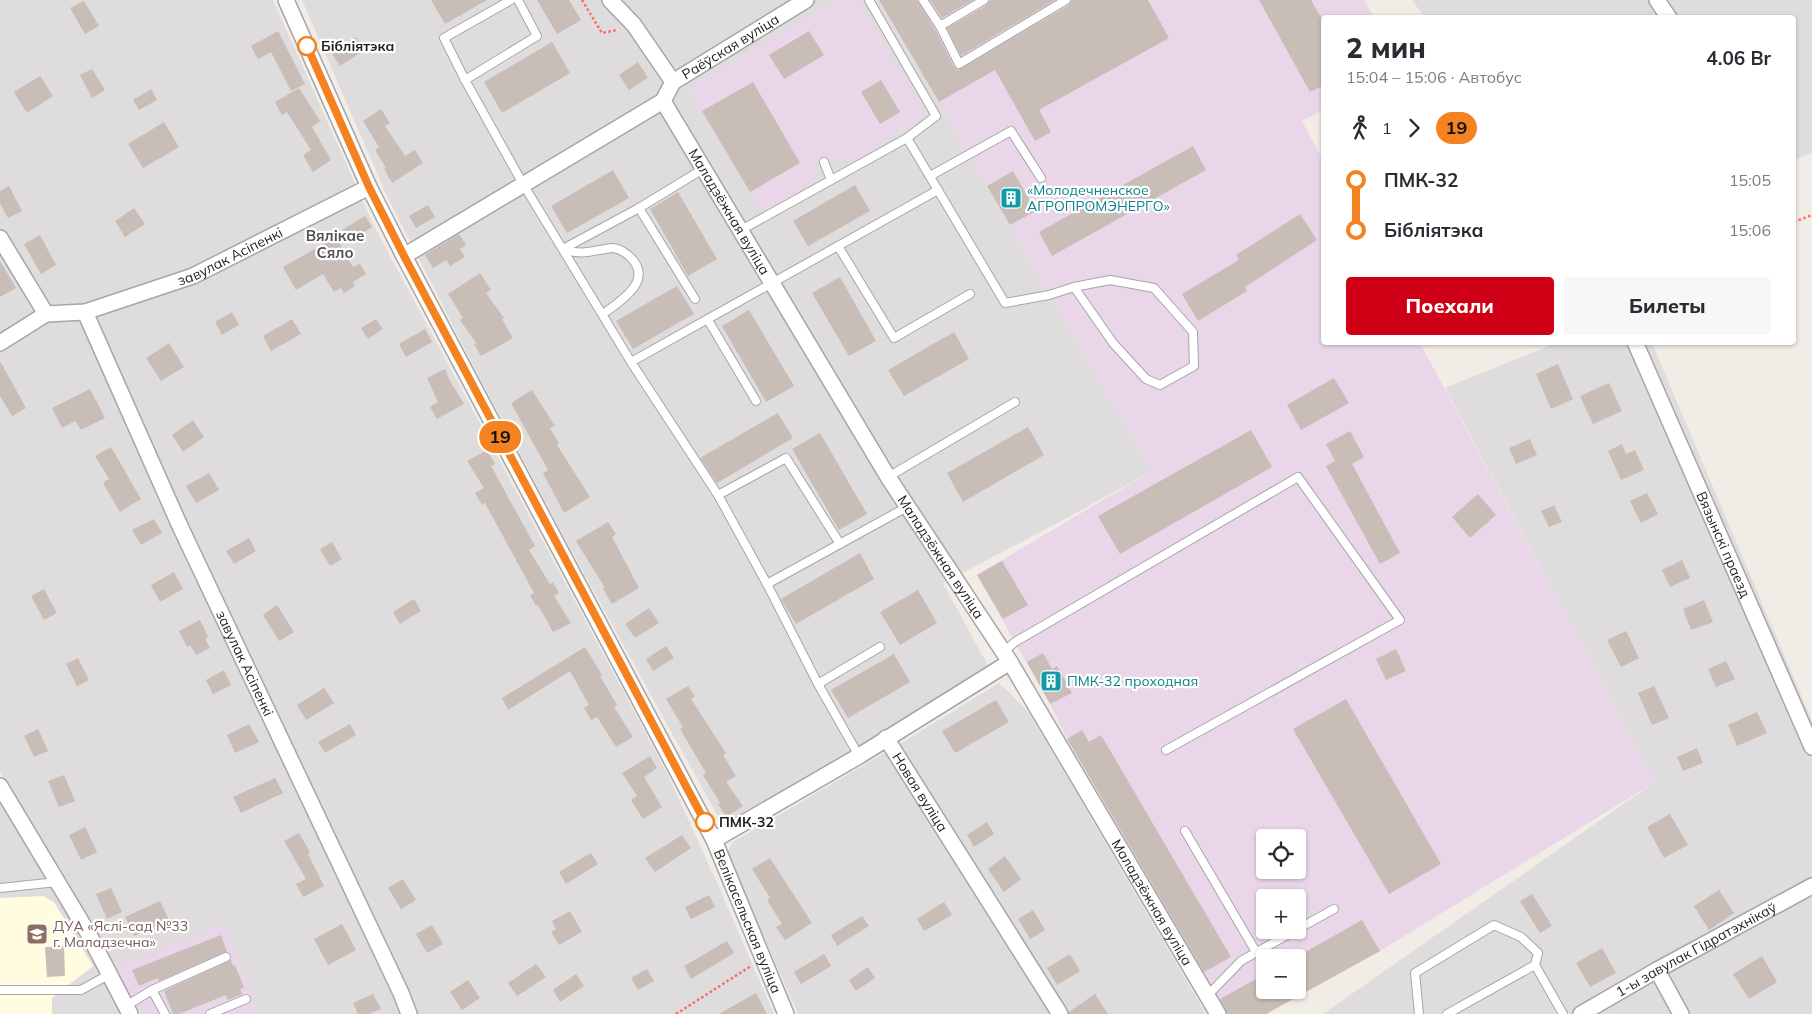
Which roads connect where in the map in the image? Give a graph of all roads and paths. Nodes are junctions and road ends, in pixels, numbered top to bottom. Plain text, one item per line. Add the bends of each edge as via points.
1 (286, 0) edge
2 (511, 0) edge
3 (518, 0) edge
4 (582, 0) edge
5 (610, 0) edge
6 (806, 0) edge
7 (869, 0) edge
8 (923, 0) edge
9 (984, 0) edge
10 (1066, 0) edge
11 (1657, 0) edge
12 (1667, 15) edge
13 (634, 25) junction
14 (940, 26) junction
15 (465, 80) junction
16 (673, 82) junction
17 (663, 101) junction
18 (907, 138) junction
19 (824, 162) dead end
20 (703, 169) junction
21 (930, 176) junction
22 (1041, 178) dead end
23 (831, 180) junction
24 (523, 184) junction
25 (369, 187) junction
26 (938, 190) junction
27 (639, 208) junction
28 (1812, 215) edge
29 (1796, 221) edge
30 (741, 230) junction
31 (0, 238) edge
32 (838, 246) junction
33 (563, 249) junction
34 (404, 256) junction
35 (773, 283) junction
36 (1074, 287) junction
37 (970, 294) dead end
38 (694, 299) dead end
39 (85, 312) junction
40 (46, 314) junction
41 (603, 314) junction
42 (708, 320) junction
43 (0, 343) edge
44 (1636, 345) edge
45 (631, 362) junction
46 (756, 401) dead end
47 (1014, 402) dead end
48 (888, 477) junction
49 (718, 495) junction
50 (907, 507) junction
51 (840, 544) junction
52 (767, 584) junction
53 (880, 648) dead end
54 (1007, 657) junction
55 (818, 684) junction
56 (886, 738) junction
57 (1812, 747) edge
58 (1166, 750) dead end
59 (859, 756) junction
60 (0, 786) edge
61 (1184, 831) dead end
62 (714, 840) junction
63 (57, 882) junction
64 (1812, 886) edge
65 (0, 888) edge
66 (1334, 909) dead end
67 (1306, 925) edge
68 (1280, 939) edge
69 (1262, 949) edge
70 (1256, 952) joint
71 (226, 957) dead end
72 (763, 958) junction
73 (1535, 965) junction
74 (1657, 970) junction
75 (110, 974) junction
76 (0, 990) edge
77 (152, 990) junction
78 (1207, 996) junction
79 (246, 999) dead end
80 (226, 1011) edge
81 (129, 1012) edge
82 (166, 1014) edge
83 (210, 1014) edge
84 (409, 1014) edge
85 (676, 1014) edge
86 (786, 1014) edge
87 (1060, 1014) edge
88 (1218, 1014) edge
89 (1420, 1014) edge
90 (1446, 1014) edge
91 (1563, 1014) edge
92 (1581, 1014) edge
93 (1681, 1014) edge

1 - 25 street, Велікасельская вуліца
2 - 15 lane via 444,38
3 - 15 lane via 536,36
4 - 13 path via 602,33
5 - 13 street
6 - 16 street, Раёўская вуліца
7 - 18 lane via 936,116
8 - 14 lane
9 - 14 lane
10 - 14 lane via 959,64
11 - 12 street
13 - 16 street
15 - 24 lane
16 - 17 street, Раёўская вуліца
17 - 20 street, Маладзёжная вуліца
17 - 24 street
18 - 21 lane
18 - 23 lane
19 - 23 lane
20 - 27 lane
20 - 30 street, Маладзёжная вуліца
21 - 22 lane via 1011,131
21 - 26 lane
23 - 30 lane
24 - 33 lane
24 - 34 street
25 - 34 street, Велікасельская вуліца
25 - 39 street, завулак Асіпенкі via 194,276
26 - 32 lane
26 - 36 lane via 1005,303
27 - 33 lane
27 - 38 lane
28 - 29 path
30 - 35 street, Маладзёжная вуліца
31 - 40 street
32 - 35 lane
32 - 37 lane via 894,338
33 - 41 lane
33 - 41 lane via 585,254 612,248 622,251 637,264 637,285
34 - 62 street, Велікасельская вуліца
35 - 42 lane
35 - 48 street, Маладзёжная вуліца
36 - 36 lane via 1110,280 1154,288 1193,332 1194,366 1160,385 1146,379 1113,343
39 - 40 street, завулак Асіпенкі
39 - 84 street, завулак Асіпенкі via 179,524
40 - 43 street, завулак Асіпенкі
41 - 45 lane
42 - 45 lane
42 - 46 lane
44 - 57 street, Вязынскі праезд
45 - 49 lane
47 - 48 lane
48 - 50 street, Маладзёжная вуліца
49 - 51 lane via 786,458
49 - 52 lane
50 - 51 lane
50 - 54 street, Маладзёжная вуліца
51 - 52 lane
52 - 55 lane
53 - 55 lane
54 - 56 street
54 - 58 lane via 1015,642 1298,477 1400,620
54 - 78 street, Маладзёжная вуліца
55 - 59 lane
56 - 59 street, Новая вуліца
56 - 87 street, Новая вуліца
59 - 62 street, Новая вуліца
60 - 63 street
61 - 70 lane
62 - 72 street, Велікасельская вуліца
63 - 65 lane
63 - 75 street
64 - 74 street, 1-ы завулак Гідратэхнікаў
66 - 67 lane
68 - 69 lane
70 - 78 lane via 1241,961
71 - 77 lane
72 - 85 path
72 - 86 street, Велікасельская вуліца
73 - 89 lane via 1538,953 1521,936 1494,926 1415,973
73 - 90 lane
73 - 91 lane
74 - 92 street, 1-ы завулак Гідратэхнікаў
74 - 93 street
75 - 76 lane via 81,990
75 - 81 street
77 - 81 lane
77 - 82 lane
78 - 88 street, Маладзёжная вуліца
79 - 80 lane
80 - 83 lane

